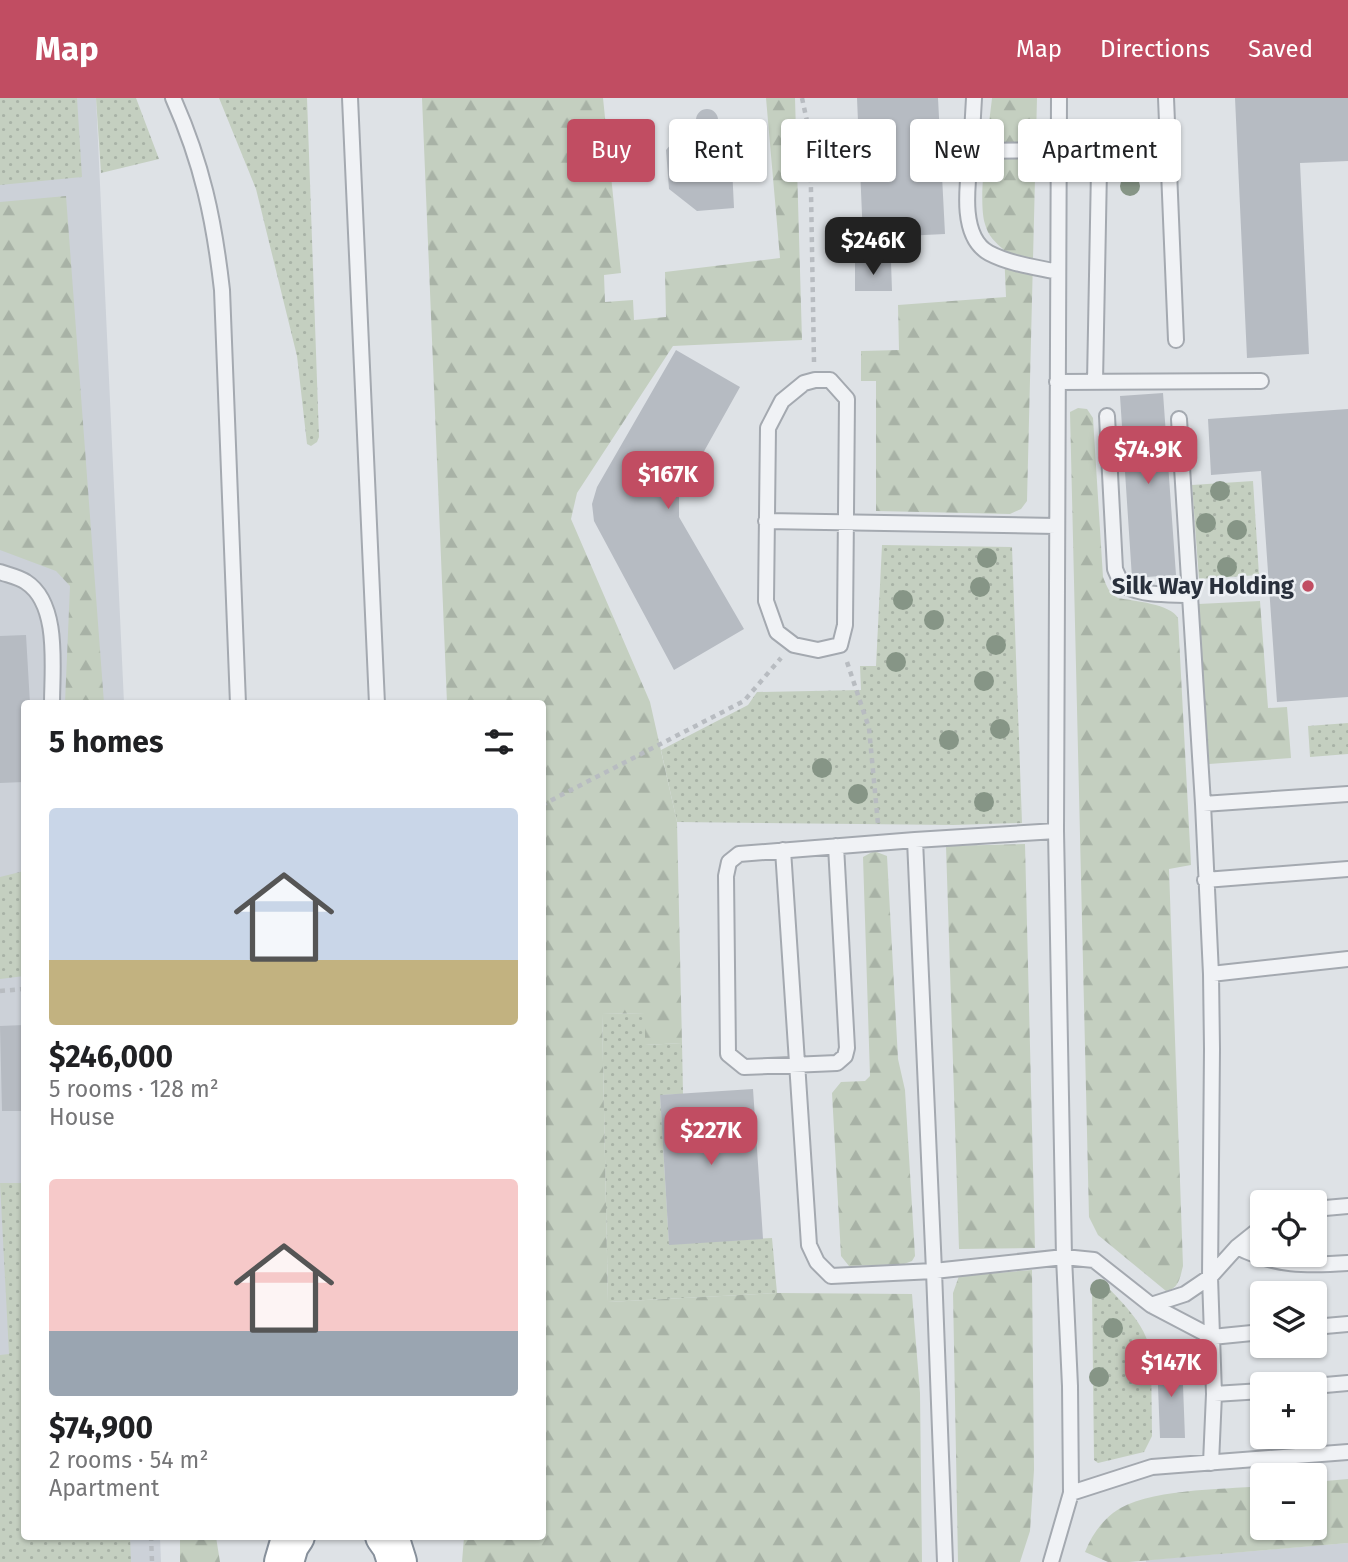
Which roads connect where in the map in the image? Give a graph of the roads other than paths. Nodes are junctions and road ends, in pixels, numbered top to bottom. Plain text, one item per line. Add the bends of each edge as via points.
1 (173, 98) edge
2 (974, 98) edge
3 (1059, 98) edge
4 (1166, 98) edge
5 (351, 102) edge
6 (973, 119) edge
7 (1059, 119) edge
8 (1167, 119) edge
9 (970, 182) edge
10 (1058, 182) edge
11 (1099, 182) edge
12 (1170, 182) edge
13 (1058, 272) junction
14 (1176, 341) dead end
15 (1261, 381) dead end
16 (1057, 382) junction
17 (1095, 382) junction
18 (1107, 416) dead end
19 (1179, 419) dead end
20 (766, 521) junction
21 (846, 524) junction
22 (1056, 526) junction
23 (0, 572) edge
24 (1190, 595) junction
25 (52, 700) edge
26 (237, 700) edge
27 (377, 700) edge
28 (1348, 794) edge
29 (1203, 804) junction
30 (1056, 831) junction
31 (915, 840) junction
32 (836, 846) junction
33 (783, 850) junction
34 (1348, 869) edge
35 (1205, 880) junction
36 (1348, 960) edge
37 (1211, 974) junction
38 (797, 1064) junction
39 (1348, 1206) edge
40 (1327, 1208) edge
41 (1250, 1237) edge
42 (1237, 1247) junction
43 (1064, 1257) junction
44 (1348, 1263) edge
45 (934, 1271) junction
46 (1210, 1277) junction
47 (1151, 1305) junction
48 (1348, 1324) edge
49 (1327, 1326) edge
50 (1250, 1333) edge
51 (1212, 1337) junction
52 (1348, 1383) edge
53 (1327, 1385) edge
54 (1250, 1392) edge
55 (1214, 1394) junction
56 (1348, 1452) edge
57 (1211, 1463) junction
58 (1071, 1493) junction
59 (388, 1540) edge
60 (406, 1540) edge
61 (1055, 1560) edge
62 (397, 1562) edge
63 (406, 1562) edge
64 (945, 1562) edge

1 - 26 lane via 205,184 222,289
2 - 6 lane
3 - 7 lane
4 - 8 lane
5 - 27 lane
9 - 13 lane via 968,222 987,252
10 - 13 lane
11 - 17 lane
12 - 14 lane
13 - 16 lane
15 - 17 lane
16 - 17 lane
16 - 22 lane
18 - 24 lane via 1115,569 1126,587
19 - 24 lane
20 - 21 lane
20 - 21 lane via 766,601 777,632 794,645 818,650 840,645 845,625
20 - 21 lane via 768,428 782,401 804,383 830,380 847,399
21 - 22 lane
22 - 30 lane
23 - 25 lane via 27,582 43,600 51,627
24 - 29 lane
28 - 29 lane
29 - 35 lane
30 - 31 lane
30 - 43 lane
31 - 32 lane
31 - 45 lane
32 - 33 lane
32 - 38 lane via 847,1048 837,1062
33 - 38 lane
33 - 38 lane via 739,854 729,862 728,1054 744,1067
34 - 35 lane
35 - 37 lane
36 - 37 lane
37 - 46 lane
38 - 45 lane via 809,1245 817,1262 831,1276
39 - 40 lane
41 - 42 lane
42 - 44 lane via 1282,1263
42 - 46 lane
43 - 45 lane
43 - 47 lane via 1094,1261
43 - 58 lane
45 - 64 lane
46 - 47 lane via 1185,1294
46 - 51 lane
47 - 51 lane
48 - 49 lane
50 - 51 lane
51 - 55 lane
52 - 53 lane
54 - 55 lane
55 - 57 lane
56 - 57 lane
57 - 58 lane via 1152,1467
58 - 61 lane
59 - 62 highway
60 - 63 lane

